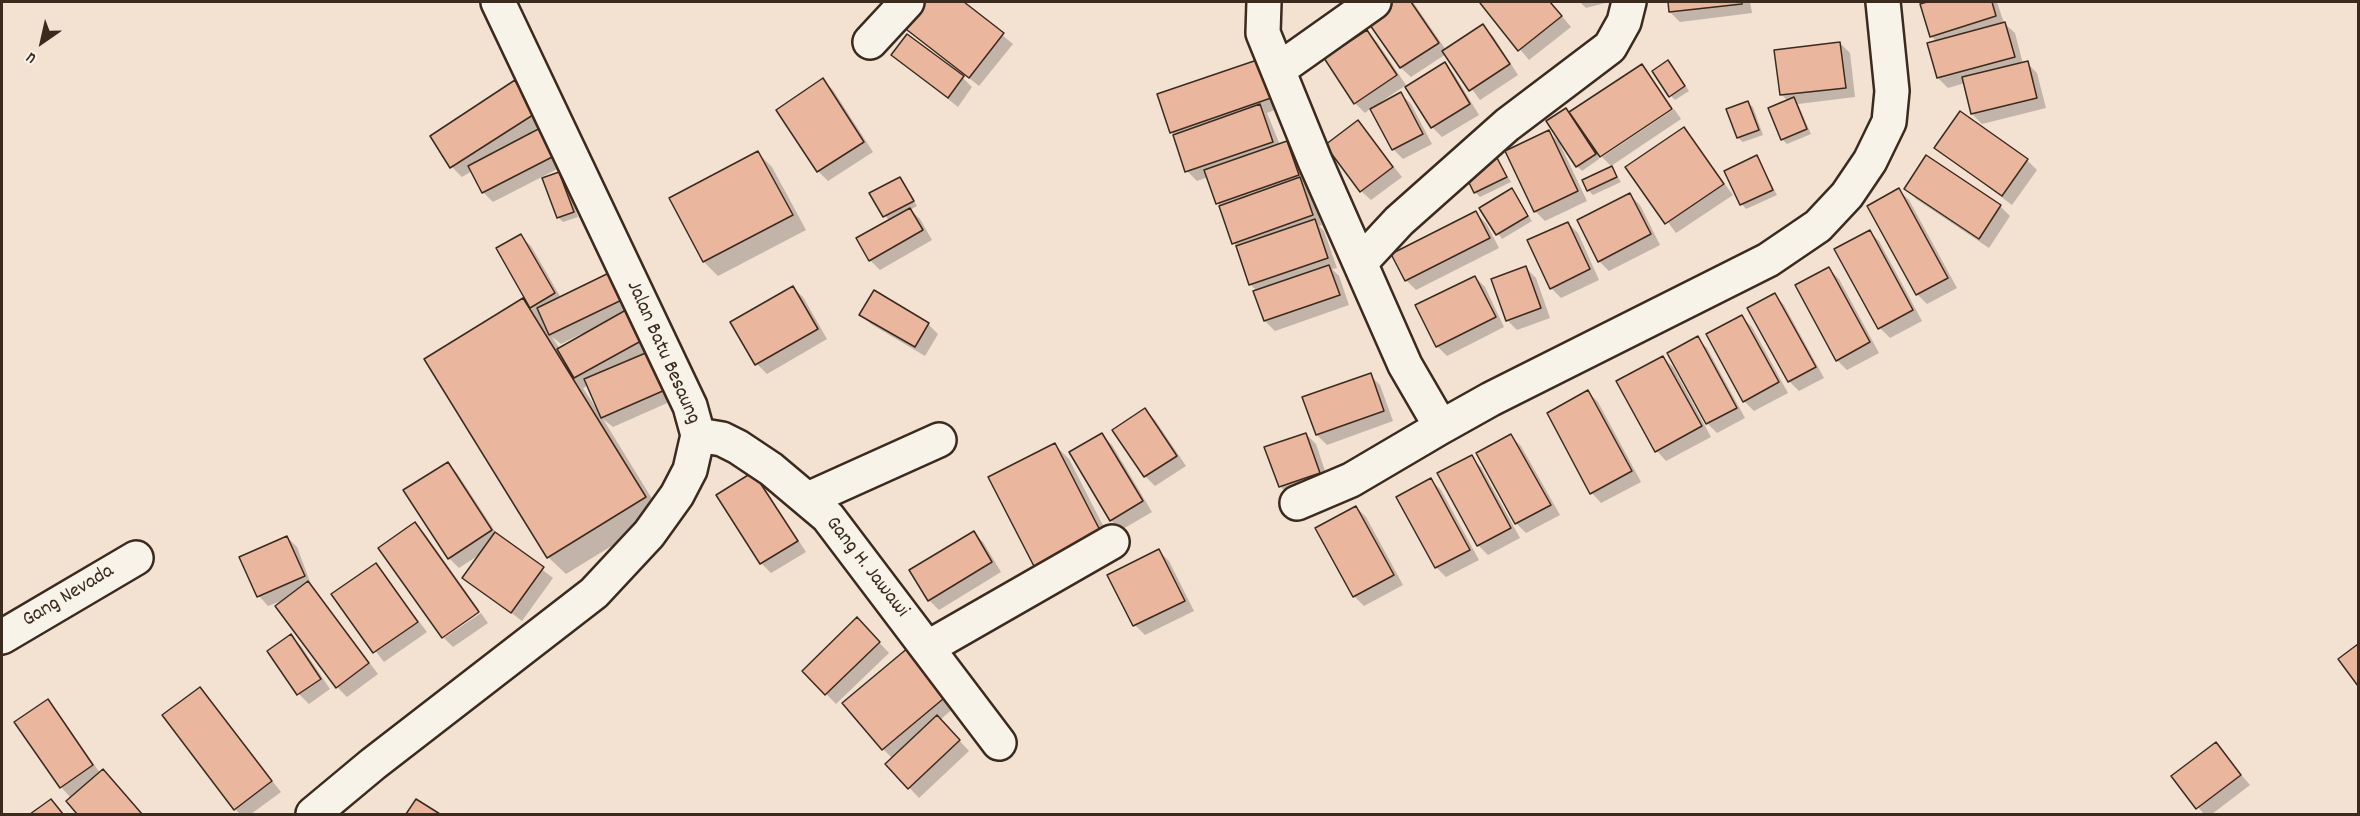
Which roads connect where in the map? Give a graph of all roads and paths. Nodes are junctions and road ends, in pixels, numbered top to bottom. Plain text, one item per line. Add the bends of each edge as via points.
1 (498, 2) edge
2 (907, 2) edge
3 (1264, 2) edge
4 (1374, 2) edge
5 (1629, 2) edge
6 (1883, 2) edge
7 (870, 42) dead end
8 (1278, 70) junction
9 (1360, 263) junction
10 (1442, 427) junction
11 (698, 435) junction
12 (939, 440) dead end
13 (807, 499) junction
14 (1297, 503) dead end
15 (1112, 542) dead end
16 (136, 558) dead end
17 (2, 637) edge
18 (927, 648) junction
19 (999, 742) dead end
20 (313, 814) edge

1 - 11 street, Jalan Batu Besaung via 690,406
2 - 7 street
3 - 8 street via 1263,33
4 - 8 street
5 - 9 street via 1624,22 1610,47 1507,125 1399,221
6 - 10 street via 1892,91 1889,122 1847,195 1818,226 1768,260
8 - 9 street
9 - 10 street via 1405,365
10 - 14 street via 1350,480
11 - 13 street, Gang H. Jawawi via 722,439 738,447
11 - 20 street, Jalan Batu Besaung via 690,470 677,495 649,534 594,593
12 - 13 street
13 - 18 street, Gang H. Jawawi via 828,517
15 - 18 street
16 - 17 street, Gang Nevada
18 - 19 street, Gang H. Jawawi

